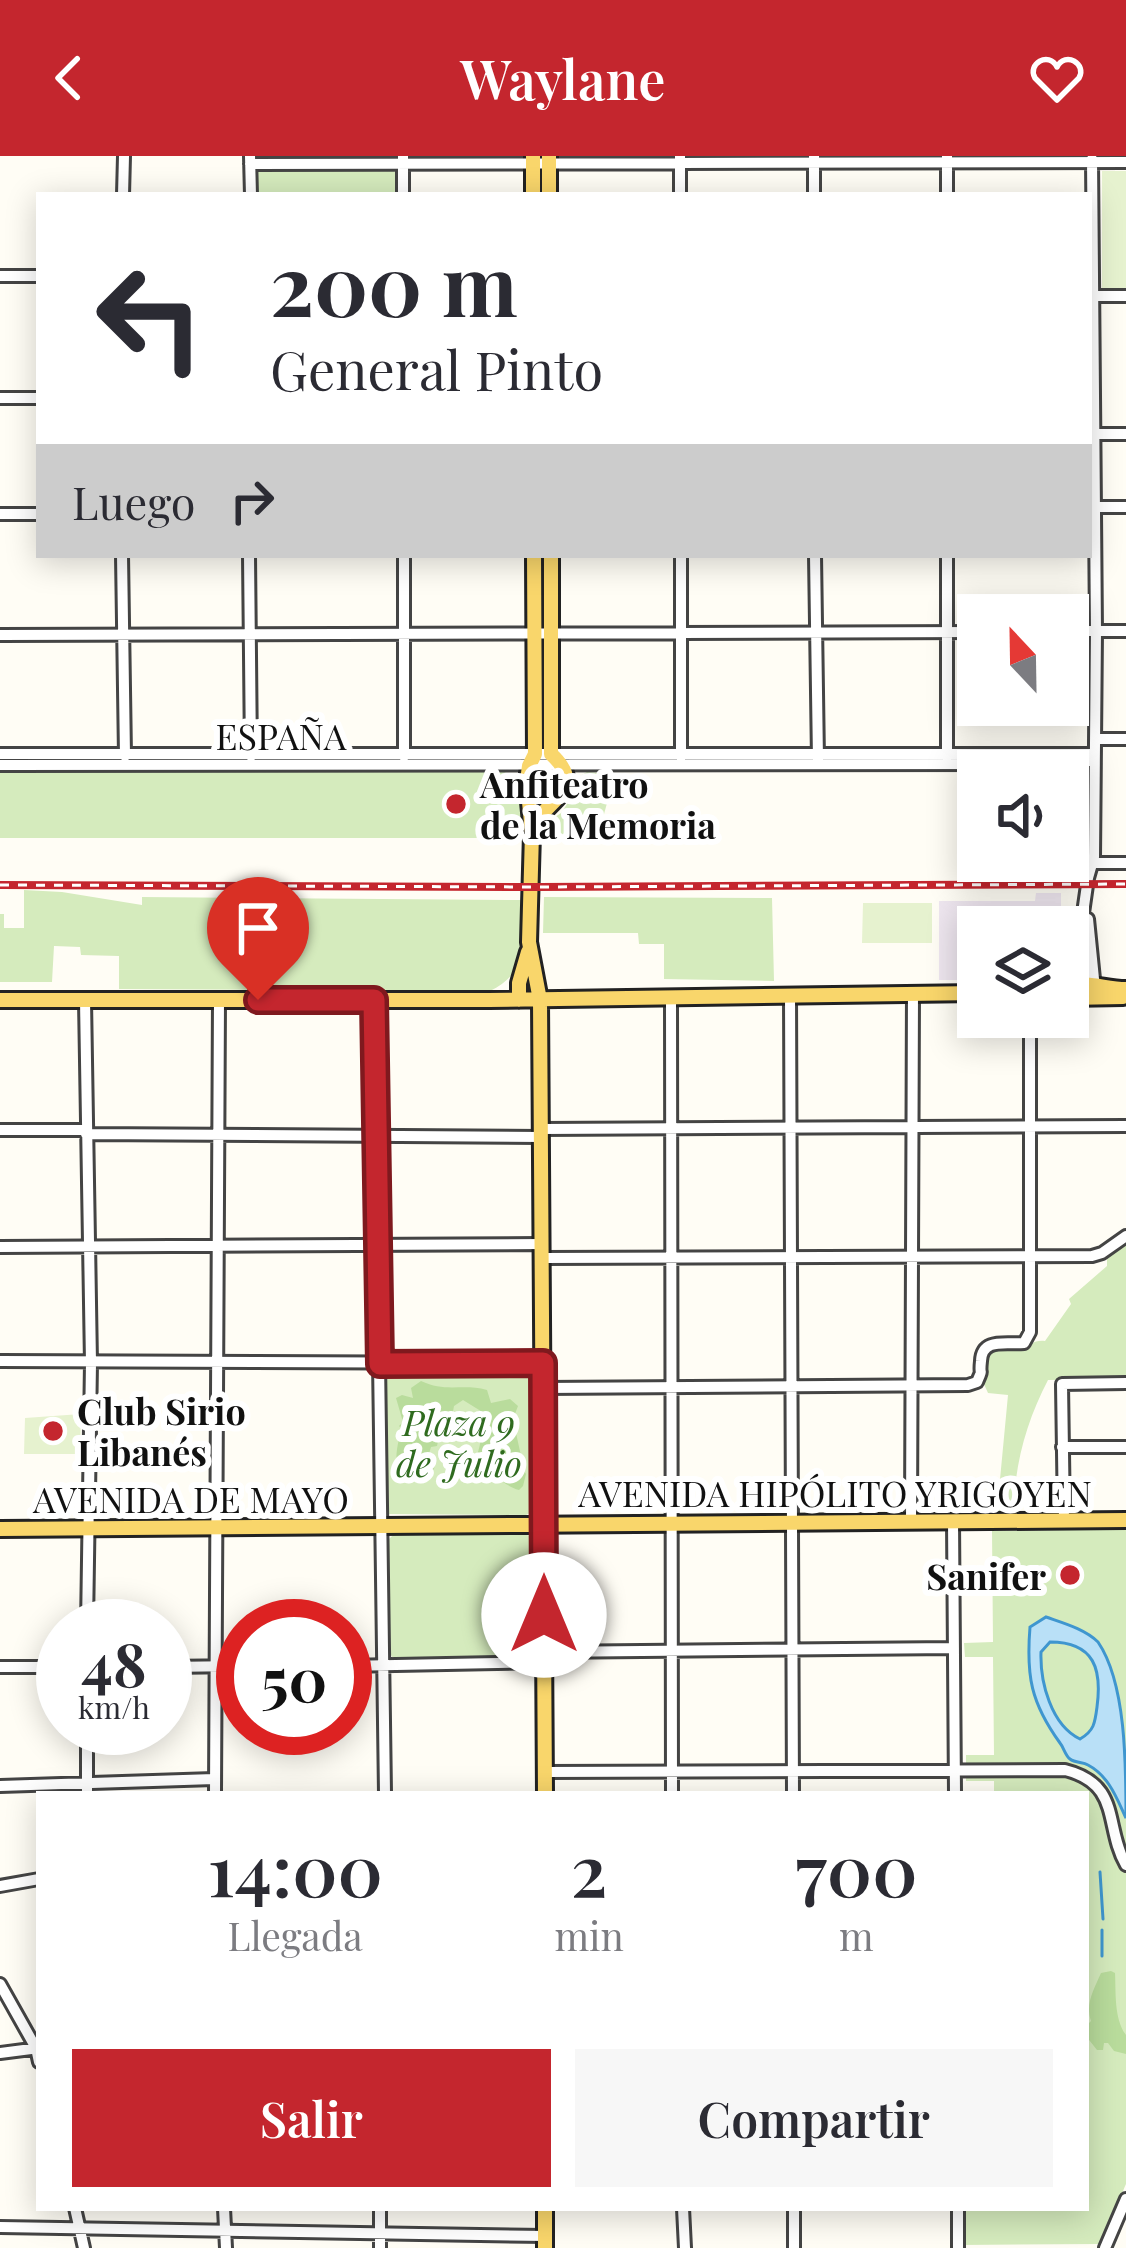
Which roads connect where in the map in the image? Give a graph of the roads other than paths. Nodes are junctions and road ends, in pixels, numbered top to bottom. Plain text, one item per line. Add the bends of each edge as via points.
1 (124, 156) edge
2 (1092, 159) edge
3 (250, 160) edge
4 (403, 160) edge
5 (541, 160) edge
6 (680, 160) edge
7 (814, 160) edge
8 (947, 160) edge
9 (1126, 162) edge
10 (123, 192) edge
11 (250, 192) edge
12 (403, 192) edge
13 (534, 192) edge
14 (548, 192) edge
15 (680, 192) edge
16 (814, 192) edge
17 (947, 192) edge
18 (1092, 192) edge
19 (0, 276) edge
20 (36, 276) edge
21 (1092, 296) edge
22 (1126, 296) edge
23 (0, 398) edge
24 (36, 398) edge
25 (1092, 432) edge
26 (1126, 434) edge
27 (1092, 507) edge
28 (1126, 507) edge
29 (0, 514) edge
30 (36, 514) edge
31 (122, 558) edge
32 (249, 558) edge
33 (404, 558) edge
34 (534, 558) edge
35 (550, 558) edge
36 (681, 558) edge
37 (815, 558) edge
38 (947, 558) edge
39 (1089, 631) edge
40 (1096, 631) junction
41 (1126, 631) edge
42 (948, 632) junction
43 (957, 632) edge
44 (817, 633) junction
45 (542, 634) junction
46 (680, 634) junction
47 (0, 635) edge
48 (123, 635) junction
49 (249, 635) junction
50 (405, 636) junction
51 (1096, 739) junction
52 (1126, 739) edge
53 (0, 754) edge
54 (1096, 754) junction
55 (818, 758) junction
56 (947, 758) junction
57 (957, 758) edge
58 (124, 759) junction
59 (404, 759) junction
60 (544, 759) junction
61 (681, 759) junction
62 (251, 760) junction
63 (1089, 760) edge
64 (0, 765) edge
65 (532, 833) junction
66 (1089, 863) joint
67 (1126, 863) edge
68 (1088, 882) edge
69 (1086, 904) edge
70 (530, 942) junction
71 (1089, 990) edge
72 (913, 993) junction
73 (957, 993) edge
74 (1126, 993) edge
75 (790, 994) junction
76 (671, 996) junction
77 (0, 1000) edge
78 (85, 1000) junction
79 (219, 1000) junction
80 (374, 1000) junction
81 (519, 1000) junction
82 (540, 1000) junction
83 (1030, 1038) edge
84 (1126, 1126) edge
85 (913, 1127) junction
86 (790, 1128) junction
87 (1030, 1128) junction
88 (671, 1129) junction
89 (0, 1130) edge
90 (86, 1132) junction
91 (541, 1133) junction
92 (219, 1136) junction
93 (376, 1137) junction
94 (1126, 1236) edge
95 (219, 1245) junction
96 (378, 1245) junction
97 (88, 1246) junction
98 (0, 1247) edge
99 (543, 1251) junction
100 (911, 1256) junction
101 (1030, 1256) junction
102 (672, 1257) junction
103 (791, 1257) junction
104 (0, 1361) edge
105 (216, 1362) junction
106 (91, 1363) junction
107 (543, 1363) junction
108 (380, 1364) junction
109 (1126, 1383) edge
110 (910, 1384) junction
111 (792, 1385) junction
112 (672, 1386) junction
113 (543, 1388) junction
114 (1126, 1447) edge
115 (1062, 1448) junction
116 (953, 1520) junction
117 (1064, 1520) junction
118 (1126, 1520) edge
119 (792, 1521) junction
120 (911, 1521) junction
121 (673, 1523) junction
122 (544, 1525) junction
123 (214, 1526) junction
124 (382, 1526) junction
125 (87, 1528) junction
126 (0, 1529) edge
127 (87, 1599) edge
128 (954, 1648) junction
129 (793, 1649) junction
130 (672, 1650) junction
131 (544, 1657) junction
132 (372, 1665) edge
133 (384, 1665) junction
134 (192, 1666) edge
135 (215, 1666) junction
136 (0, 1667) edge
137 (36, 1667) edge
138 (87, 1755) edge
139 (793, 1769) junction
140 (955, 1769) junction
141 (672, 1771) junction
142 (545, 1772) junction
143 (214, 1780) junction
144 (0, 1786) edge
145 (87, 1789) edge
146 (214, 1791) edge
147 (385, 1791) edge
148 (544, 1791) edge
149 (672, 1791) edge
150 (793, 1791) edge
151 (955, 1791) edge
152 (1126, 1865) edge
153 (36, 1880) edge
154 (0, 1886) edge
155 (0, 1984) edge
156 (36, 2049) edge
157 (0, 2053) edge
158 (36, 2053) edge
159 (1126, 2199) edge
160 (76, 2211) edge
161 (224, 2211) edge
162 (380, 2211) edge
163 (545, 2211) edge
164 (683, 2211) edge
165 (794, 2211) edge
166 (958, 2211) edge
167 (0, 2227) edge
168 (80, 2229) junction
169 (224, 2231) junction
170 (380, 2234) junction
171 (545, 2242) edge
172 (84, 2248) edge
173 (226, 2248) edge
174 (380, 2248) edge
175 (685, 2248) edge
176 (794, 2248) edge
177 (958, 2248) edge
178 (1106, 2248) edge

1 - 10 street
2 - 8 street
2 - 9 street
2 - 18 street
3 - 4 street
3 - 11 street
4 - 5 street
4 - 12 street
5 - 6 street
5 - 13 main road
5 - 14 main road
6 - 7 street
6 - 15 street
7 - 8 street
7 - 16 street
8 - 17 street
19 - 20 street
21 - 22 street
23 - 24 street
25 - 26 street
25 - 27 street
27 - 28 street
27 - 40 street
29 - 30 street
31 - 48 street
32 - 49 street
33 - 50 street
34 - 45 main road
35 - 45 main road
36 - 46 street
37 - 44 street
38 - 42 street
39 - 40 street
40 - 41 street
40 - 51 street
42 - 43 street
42 - 44 street
42 - 56 street
44 - 46 street
44 - 55 street
45 - 46 street
45 - 50 street
45 - 60 main road
46 - 61 street
47 - 48 street
48 - 49 street
48 - 58 street
49 - 50 street
49 - 62 street
50 - 59 street
51 - 52 street
51 - 54 street
53 - 58 street, ESPAÑA
54 - 56 street
54 - 63 street
54 - 66 street
55 - 56 street, ESPAÑA
55 - 61 street, ESPAÑA
56 - 57 street
58 - 62 street, ESPAÑA
58 - 64 street, ESPAÑA
59 - 60 street, ESPAÑA
59 - 62 street, ESPAÑA
60 - 61 street, ESPAÑA
60 - 65 main road via 527,796
60 - 65 main road via 565,775 562,793
65 - 70 main road
66 - 67 street
68 - 69 street
70 - 81 main road
70 - 82 main road
71 - 74 main road
72 - 73 main road
72 - 75 main road
72 - 85 street
75 - 76 main road
75 - 86 street
76 - 82 main road
76 - 88 street
77 - 78 main road
78 - 79 main road
78 - 90 street
79 - 80 main road
79 - 92 street
80 - 81 main road
80 - 93 street
81 - 82 main road
82 - 91 main road
83 - 87 street
84 - 87 street
85 - 86 street
85 - 87 street
85 - 100 street
86 - 88 street
86 - 103 street
87 - 101 street
88 - 91 street
88 - 102 street
89 - 90 street
90 - 92 street
90 - 97 street
91 - 93 street
91 - 99 main road
92 - 93 street
92 - 95 street
93 - 96 street
94 - 101 street via 1096,1256
95 - 96 street
95 - 97 street
95 - 105 street
96 - 99 street
96 - 108 street
97 - 98 street
97 - 106 street
99 - 102 street
99 - 107 main road
100 - 101 street
100 - 103 street
100 - 110 street
101 - 110 street via 1027,1340 983,1349 976,1382
102 - 103 street
102 - 112 street
103 - 111 street
104 - 106 street
105 - 106 street
105 - 108 street
105 - 123 street
106 - 125 street
107 - 108 street
107 - 113 main road
108 - 124 street
109 - 115 street via 1062,1384
110 - 111 street
110 - 120 street
111 - 112 street
111 - 119 street
112 - 113 street
112 - 121 street
113 - 122 main road
114 - 115 street
115 - 117 street
116 - 117 main road, AVENIDA HIPÓLITO YRIGOYEN
116 - 120 main road, AVENIDA HIPÓLITO YRIGOYEN
116 - 128 street
117 - 118 main road, AVENIDA HIPÓLITO YRIGOYEN
119 - 120 main road, AVENIDA HIPÓLITO YRIGOYEN
119 - 121 main road, AVENIDA HIPÓLITO YRIGOYEN
119 - 129 street
121 - 122 main road, AVENIDA HIPÓLITO YRIGOYEN
121 - 130 street
122 - 124 main road, AVENIDA HIPÓLITO YRIGOYEN
122 - 131 main road
123 - 124 main road, AVENIDA DE MAYO
123 - 125 main road, AVENIDA DE MAYO
123 - 135 street
124 - 133 street
125 - 126 main road, AVENIDA DE MAYO
125 - 127 street
128 - 129 street
128 - 140 street
129 - 130 street
129 - 139 street
130 - 131 street
130 - 141 street
131 - 133 street
131 - 142 main road
132 - 133 street
133 - 147 street
134 - 135 street
135 - 143 street
136 - 137 street
138 - 145 street
139 - 140 street
139 - 141 street
139 - 150 street
140 - 151 street
140 - 152 street via 1083,1775 1106,1799
141 - 142 street
141 - 149 street
142 - 148 main road
143 - 145 street
143 - 146 street
144 - 145 street
153 - 154 street
155 - 156 street
157 - 158 street
159 - 178 street
160 - 168 street
161 - 169 street
162 - 170 street
163 - 171 main road
164 - 175 street
165 - 176 street
166 - 177 street
167 - 168 street
168 - 169 street
168 - 172 street
169 - 170 street
169 - 173 street
170 - 171 street
170 - 174 street

